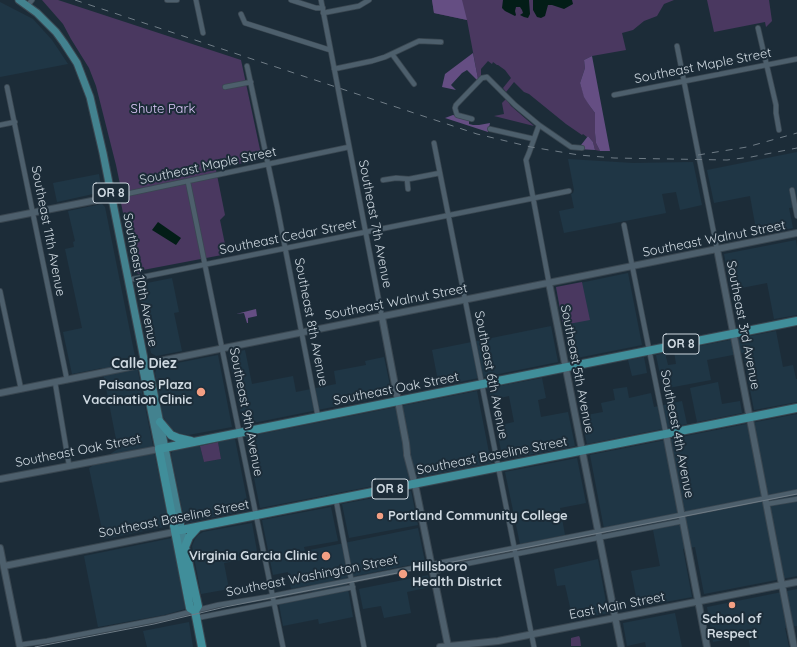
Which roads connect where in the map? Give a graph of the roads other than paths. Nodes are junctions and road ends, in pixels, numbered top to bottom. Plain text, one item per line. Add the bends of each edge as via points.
1 (19, 0) edge
2 (32, 0) edge
3 (167, 0) edge
4 (177, 0) edge
5 (196, 0) edge
6 (291, 0) edge
7 (321, 0) edge
8 (369, 0) edge
9 (27, 3) edge
10 (323, 10) junction
11 (241, 14) dead end
12 (758, 28) dead end
13 (203, 33) dead end
14 (441, 42) dead end
15 (677, 46) dead end
16 (330, 50) junction
17 (392, 54) junction
18 (797, 59) edge
19 (767, 65) junction
20 (247, 66) dead end
21 (334, 69) junction
22 (684, 81) junction
23 (251, 82) junction
24 (414, 84) dead end
25 (7, 87) dead end
26 (225, 88) dead end
27 (614, 95) dead end
28 (472, 119) dead end
29 (15, 122) junction
30 (0, 125) edge
31 (539, 125) junction
32 (490, 129) dead end
33 (779, 130) dead end
34 (534, 139) junction
35 (434, 143) dead end
36 (349, 147) junction
37 (582, 148) dead end
38 (268, 165) junction
39 (440, 173) junction
40 (407, 179) junction
41 (383, 180) dead end
42 (188, 182) junction
43 (408, 189) dead end
44 (792, 190) dead end
45 (570, 191) dead end
46 (112, 197) junction
47 (533, 199) junction
48 (33, 212) junction
49 (448, 216) junction
50 (797, 216) edge
51 (0, 219) edge
52 (624, 225) dead end
53 (365, 232) junction
54 (797, 233) edge
55 (285, 248) junction
56 (717, 249) junction
57 (205, 264) junction
58 (632, 266) junction
59 (128, 280) junction
60 (549, 283) junction
61 (0, 291) edge
62 (465, 300) junction
63 (382, 317) junction
64 (797, 321) edge
65 (302, 333) junction
66 (734, 334) junction
67 (222, 349) junction
68 (649, 351) junction
69 (145, 364) junction
70 (565, 367) junction
71 (67, 380) junction
72 (55, 382) junction
73 (482, 384) junction
74 (21, 389) junction
75 (0, 394) edge
76 (398, 401) junction
77 (797, 408) edge
78 (318, 417) junction
79 (750, 417) junction
80 (160, 422) junction
81 (239, 432) junction
82 (666, 434) junction
83 (191, 441) junction
84 (162, 448) junction
85 (582, 450) junction
86 (69, 465) junction
87 (499, 467) junction
88 (0, 479) edge
89 (415, 484) junction
90 (797, 492) edge
91 (797, 498) edge
92 (336, 500) junction
93 (766, 501) junction
94 (256, 515) junction
95 (683, 518) junction
96 (198, 527) junction
97 (178, 531) junction
98 (598, 531) junction
99 (599, 538) junction
100 (185, 547) junction
101 (0, 548) edge
102 (514, 548) junction
103 (516, 554) junction
104 (432, 564) junction
105 (4, 566) junction
106 (433, 572) junction
107 (352, 580) junction
108 (797, 582) edge
109 (783, 585) junction
110 (353, 587) junction
111 (272, 596) junction
112 (699, 601) junction
113 (273, 602) junction
114 (196, 614) junction
115 (615, 618) junction
116 (531, 634) junction
117 (20, 646) edge
118 (202, 647) edge
119 (283, 647) edge
120 (364, 647) edge
121 (440, 647) edge
122 (448, 647) edge
123 (534, 647) edge
124 (621, 647) edge
125 (708, 647) edge
126 (794, 647) edge

1 - 9 main road, OR 8
2 - 9 street
3 - 4 street
5 - 13 street
6 - 10 street
7 - 10 street, Southeast 7th Avenue
8 - 10 street via 359,6
9 - 46 main road, Southeast 10th Avenue / OR 8 via 67,47 83,75 93,106
10 - 16 street, Southeast 7th Avenue
11 - 16 street via 245,23
12 - 19 street
14 - 17 street via 420,41
15 - 22 street, Southeast 3rd Avenue
16 - 21 street, Southeast 7th Avenue
17 - 21 street
17 - 24 street
18 - 19 street, Southeast Maple Street
19 - 22 street, Southeast Maple Street
19 - 33 street
20 - 23 street, Southeast 8th Avenue
21 - 36 street, Southeast 7th Avenue
22 - 27 street, Southeast Maple Street
22 - 56 street, Southeast 3rd Avenue
23 - 26 street
23 - 38 street, Southeast 8th Avenue
25 - 29 street, Southeast 11th Avenue
28 - 31 street via 457,115 456,105 482,78 487,77
29 - 30 street
29 - 48 street, Southeast 11th Avenue
31 - 34 street, Southeast 5th Avenue
31 - 37 street via 571,147
32 - 34 street
34 - 47 street, Southeast 5th Avenue via 526,160
35 - 39 street, Southeast 6th Avenue
36 - 38 street, Southeast Maple Street
36 - 53 street, Southeast 7th Avenue
38 - 42 street, Southeast Maple Street
38 - 55 street, Southeast 8th Avenue
39 - 40 street
39 - 49 street, Southeast 6th Avenue
40 - 41 street
40 - 43 street
42 - 46 street, Southeast Maple Street
42 - 57 street, Southeast 9th Avenue
44 - 50 street
45 - 47 street, Southeast Cedar Street
46 - 48 street, Southeast Maple Street
46 - 59 main road, Southeast 10th Avenue / OR 8
47 - 49 street, Southeast Cedar Street
47 - 60 street, Southeast 5th Avenue
48 - 51 street, Southeast Maple Street
48 - 71 street, Southeast 11th Avenue
49 - 53 street, Southeast Cedar Street
49 - 62 street, Southeast 6th Avenue
52 - 58 street, Southeast 4th Avenue
53 - 55 street, Southeast Cedar Street
53 - 63 street, Southeast 7th Avenue
54 - 56 street, Southeast Walnut Street
55 - 57 street, Southeast Cedar Street
55 - 65 street, Southeast 8th Avenue
56 - 58 street, Southeast Walnut Street
56 - 66 street, Southeast 3rd Avenue
57 - 59 street, Southeast Cedar Street
57 - 67 street, Southeast 9th Avenue
58 - 60 street, Southeast Walnut Street
58 - 68 street, Southeast 4th Avenue
59 - 69 main road, Southeast 10th Avenue / OR 8
60 - 62 street, Southeast Walnut Street
60 - 70 street, Southeast 5th Avenue
61 - 74 street
62 - 63 street, Southeast Walnut Street
62 - 73 street, Southeast 6th Avenue
63 - 65 street, Southeast Walnut Street
63 - 76 street, Southeast 7th Avenue
64 - 66 highway, Southeast Oak Street / OR 8
65 - 67 street, Southeast Walnut Street
65 - 78 street, Southeast 8th Avenue
66 - 68 highway, Southeast Oak Street / OR 8
66 - 79 street, Southeast 3rd Avenue
67 - 69 street, Southeast Walnut Street
67 - 81 street, Southeast 9th Avenue
68 - 70 highway, Southeast Oak Street / OR 8
68 - 82 street, Southeast 4th Avenue
69 - 71 street, Southeast Walnut Street
69 - 80 main road, Southeast 10th Avenue / OR 8 via 149,369
69 - 84 main road, Southeast 10th Avenue / OR 8 via 143,370
70 - 73 highway, Southeast Oak Street / OR 8
70 - 85 street, Southeast 5th Avenue
71 - 72 street, Southeast Walnut Street
72 - 74 street, Southeast Walnut Street
72 - 86 street
73 - 76 highway, Southeast Oak Street / OR 8
73 - 87 street, Southeast 6th Avenue
74 - 75 street, Southeast Walnut Street
76 - 78 highway, Southeast Oak Street / OR 8
76 - 89 street, Southeast 7th Avenue
77 - 79 highway, Southeast Baseline Street / OR 8
78 - 81 highway, Southeast Oak Street / OR 8
79 - 82 highway, Southeast Baseline Street / OR 8
79 - 93 street, Southeast 3rd Avenue
80 - 83 highway, OR 8 via 171,434
80 - 84 main road, Southeast 10th Avenue / OR 8
81 - 83 highway, Southeast Oak Street / OR 8
81 - 94 street, Southeast 9th Avenue
82 - 85 highway, Southeast Baseline Street / OR 8
82 - 95 street, Southeast 4th Avenue
83 - 84 highway, Southeast Oak Street
84 - 86 street, Southeast Oak Street
84 - 97 highway, Southeast 10th Avenue / OR 8
85 - 87 highway, Southeast Baseline Street / OR 8
85 - 98 street, Southeast 5th Avenue
86 - 88 street, Southeast Oak Street
87 - 89 highway, Southeast Baseline Street / OR 8
87 - 102 street, Southeast 6th Avenue
89 - 92 highway, Southeast Baseline Street / OR 8
89 - 104 street, Southeast 7th Avenue
90 - 93 street, Southeast Washington Street
91 - 93 street, Southeast Washington Street
92 - 94 highway, Southeast Baseline Street / OR 8
92 - 107 street
93 - 95 street, Southeast Washington Street
93 - 109 street, Southeast 3rd Avenue
94 - 96 highway, Southeast Baseline Street / OR 8
94 - 111 street, Southeast 9th Avenue
95 - 98 street, Southeast Washington Street
95 - 99 street, Southeast Washington Street
95 - 112 street, Southeast 4th Avenue
96 - 97 highway, Southeast Baseline Street / OR 8
96 - 100 highway
97 - 100 main road, Southeast 10th Avenue
97 - 105 street, Southeast Baseline Street
97 - 114 highway, Southeast 10th Avenue via 190,607
98 - 99 street, Southeast 5th Avenue
98 - 102 street, Southeast Washington Street
99 - 103 street, Southeast Washington Street
99 - 115 street, Southeast 5th Avenue
100 - 114 highway, Southeast 10th Avenue via 198,606
101 - 105 street
102 - 103 street, Southeast 6th Avenue
102 - 104 street, Southeast Washington Street
103 - 106 street, Southeast Washington Street
103 - 116 street, Southeast 6th Avenue
104 - 106 street, Southeast 7th Avenue
104 - 107 street, Southeast Washington Street
105 - 117 street
106 - 122 street, Southeast 7th Avenue
107 - 110 street
107 - 111 street, Southeast Washington Street
108 - 109 street, East Main Street
109 - 112 street, East Main Street
109 - 126 street, Southeast 3rd Avenue
110 - 113 street, Southeast Washington Street
110 - 120 street
111 - 113 street, Southeast 9th Avenue
111 - 114 street, Southeast Washington Street via 218,605
112 - 115 street, East Main Street
112 - 125 street, Southeast 4th Avenue
113 - 114 street, Southeast Washington Street
113 - 119 street, Southeast 9th Avenue
114 - 117 street, Southeast Washington Street
114 - 118 highway, Southeast 10th Avenue
115 - 116 street, East Main Street
115 - 124 street, Southeast 5th Avenue
116 - 122 street, East Main Street via 493,642
116 - 123 street, Southeast 6th Avenue
121 - 122 street, East Main Street

